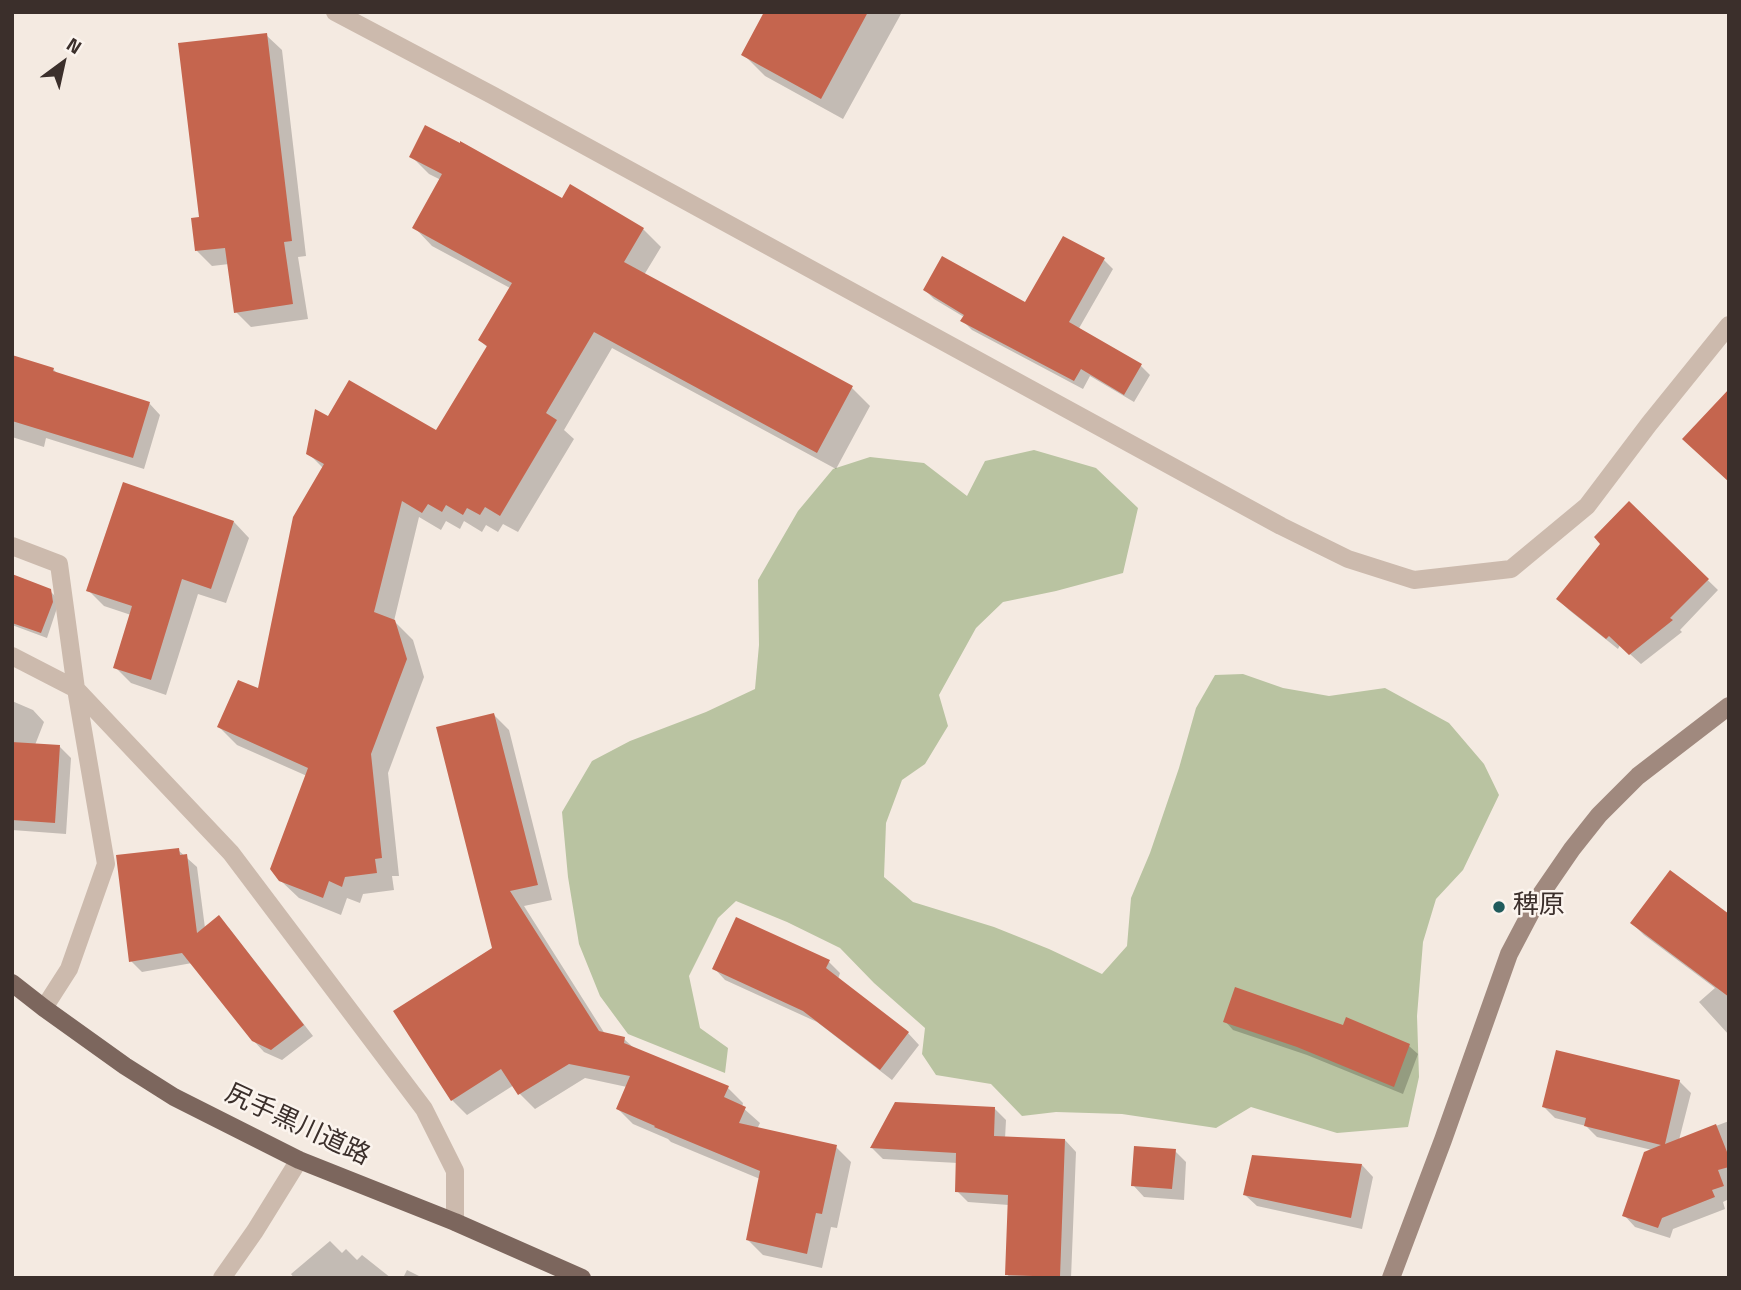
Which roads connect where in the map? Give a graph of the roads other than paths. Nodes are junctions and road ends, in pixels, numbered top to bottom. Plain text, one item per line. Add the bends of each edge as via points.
1 (335, 12) edge
2 (1729, 325) edge
3 (12, 546) edge
4 (12, 656) edge
5 (76, 689) junction
6 (1729, 706) edge
7 (12, 983) edge
8 (44, 1008) junction
9 (299, 1160) junction
10 (455, 1222) junction
11 (222, 1278) edge
12 (582, 1278) edge
13 (1391, 1278) edge

1 - 2 street via 1281,526 1348,559 1414,580 1511,569 1587,506
3 - 5 street via 59,564
4 - 5 street
5 - 8 street via 106,864 69,969
5 - 10 street via 231,853 424,1109 454,1171
6 - 13 street via 1638,776 1599,815 1539,897 1509,954
7 - 8 main road, 尻手黒川道路
8 - 9 main road, 尻手黒川道路 via 174,1097
9 - 10 main road, 尻手黒川道路
9 - 11 street
10 - 12 main road, 尻手黒川道路

